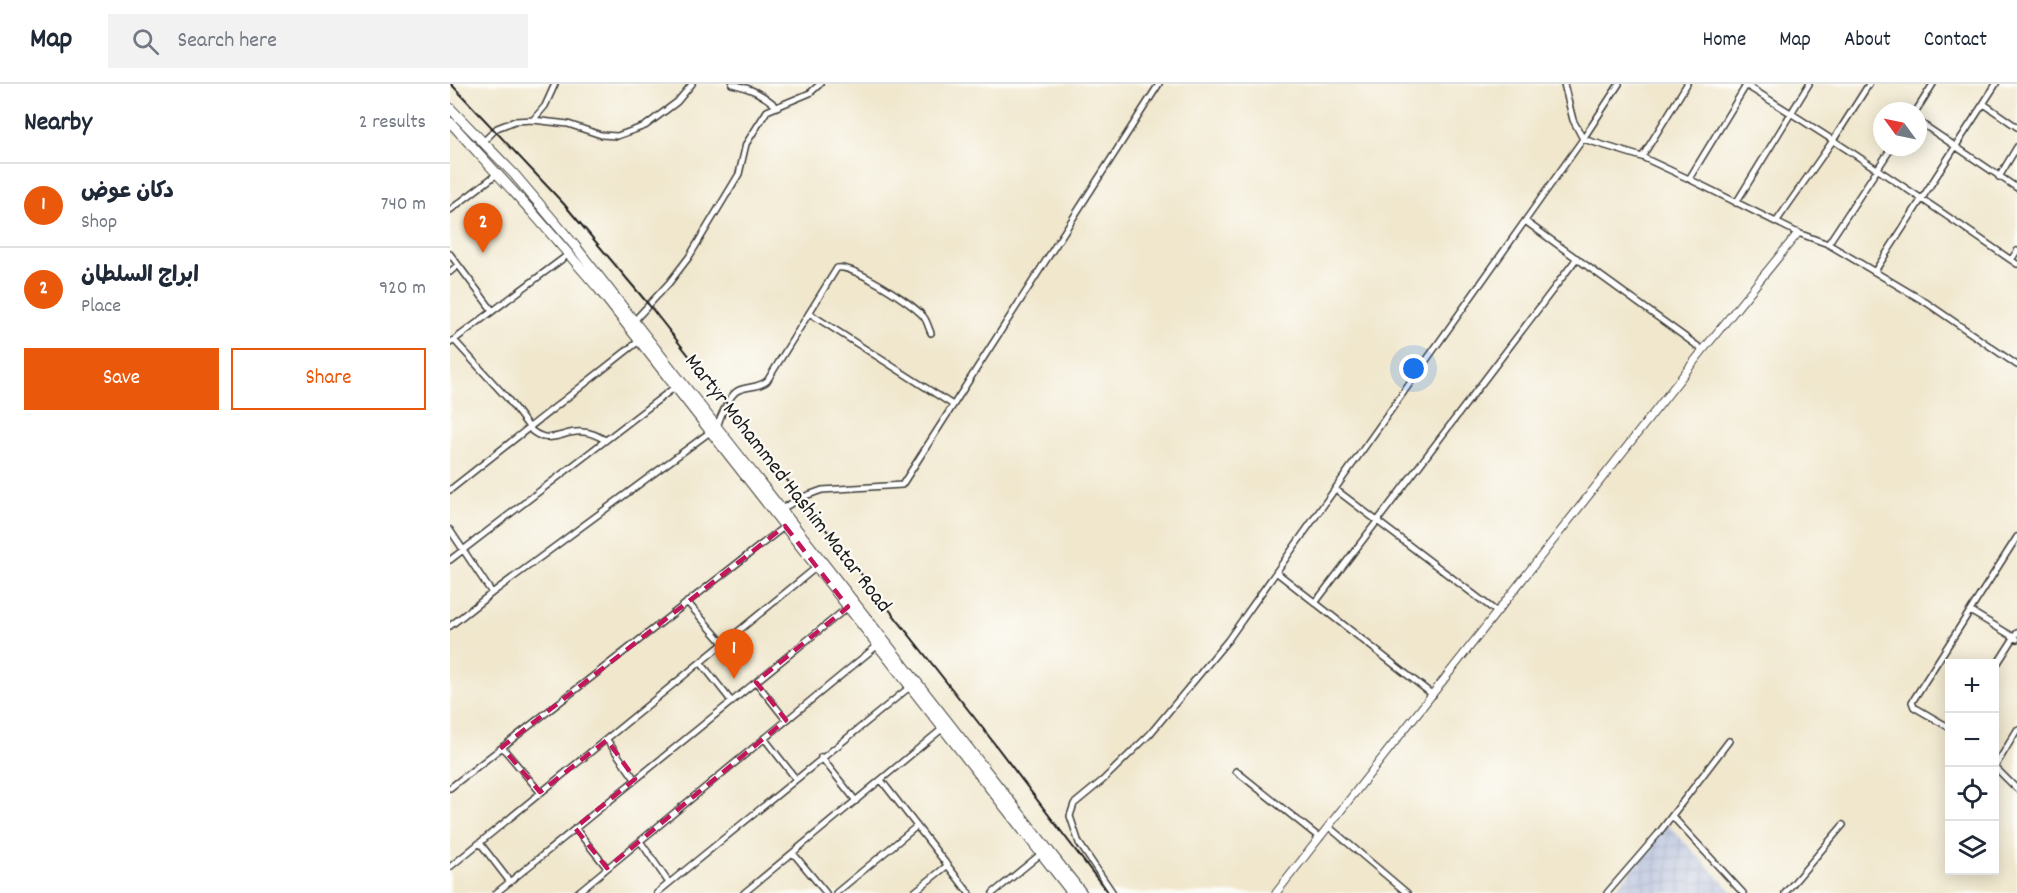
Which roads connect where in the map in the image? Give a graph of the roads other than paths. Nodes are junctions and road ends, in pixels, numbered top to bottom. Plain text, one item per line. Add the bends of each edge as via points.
1 (555, 84) edge
2 (692, 84) edge
3 (732, 84) edge
4 (820, 84) edge
5 (1159, 84) edge
6 (1564, 84) edge
7 (1619, 84) edge
8 (1687, 84) edge
9 (1746, 84) edge
10 (1809, 84) edge
11 (1869, 84) edge
12 (1932, 84) edge
13 (1996, 84) edge
14 (1921, 102) edge
15 (1984, 104) junction
16 (777, 106) junction
17 (450, 108) edge
18 (1792, 112) junction
19 (533, 120) junction
20 (452, 127) edge
21 (1927, 127) edge
22 (2017, 127) edge
23 (1583, 139) junction
24 (1834, 139) junction
25 (483, 142) junction
26 (1956, 147) junction
27 (2017, 147) edge
28 (1886, 156) edge
29 (1642, 158) junction
30 (1877, 169) junction
31 (497, 174) junction
32 (1999, 177) junction
33 (1689, 178) junction
34 (2017, 188) edge
35 (1922, 198) junction
36 (1736, 203) junction
37 (450, 210) edge
38 (1526, 221) junction
39 (1776, 222) junction
40 (1798, 233) junction
41 (1828, 244) junction
42 (2017, 251) edge
43 (450, 254) edge
44 (569, 254) junction
45 (1577, 258) junction
46 (2011, 260) junction
47 (2017, 264) edge
48 (459, 266) junction
49 (1875, 271) junction
50 (450, 272) edge
51 (492, 310) junction
52 (809, 313) junction
53 (634, 321) junction
54 (931, 333) dead end
55 (452, 341) edge
56 (639, 341) junction
57 (1703, 350) junction
58 (2017, 365) edge
59 (675, 387) junction
60 (953, 405) junction
61 (530, 428) junction
62 (713, 430) junction
63 (605, 440) junction
64 (1335, 489) junction
65 (450, 490) edge
66 (782, 509) junction
67 (1377, 521) junction
68 (784, 526) junction
69 (450, 530) edge
70 (2017, 537) edge
71 (464, 550) junction
72 (450, 560) edge
73 (819, 564) junction
74 (1276, 572) junction
75 (492, 593) junction
76 (687, 602) junction
77 (1315, 603) junction
78 (848, 607) junction
79 (1970, 611) junction
80 (1497, 612) junction
81 (450, 626) edge
82 (2016, 636) edge
83 (724, 644) junction
84 (878, 645) junction
85 (701, 663) junction
86 (1999, 663) edge
87 (756, 682) junction
88 (910, 686) junction
89 (1433, 694) junction
90 (732, 702) junction
91 (786, 720) junction
92 (1945, 725) edge
93 (942, 729) junction
94 (2017, 730) edge
95 (764, 738) junction
96 (607, 740) junction
97 (1729, 741) dead end
98 (502, 747) junction
99 (821, 757) junction
100 (1999, 759) edge
101 (1996, 767) edge
102 (1236, 771) dead end
103 (635, 779) junction
104 (796, 779) junction
105 (881, 780) junction
106 (450, 788) edge
107 (2017, 789) edge
108 (540, 792) junction
109 (856, 801) junction
110 (1672, 816) junction
111 (1843, 825) dead end
112 (917, 826) junction
113 (1329, 826) junction
114 (575, 828) junction
115 (1320, 838) junction
116 (640, 841) junction
117 (480, 843) junction
118 (793, 853) junction
119 (1042, 853) junction
120 (948, 865) junction
121 (450, 867) edge
122 (607, 868) junction
123 (510, 882) junction
124 (669, 883) junction
125 (496, 893) edge
126 (577, 893) edge
127 (657, 893) edge
128 (744, 893) edge
129 (826, 893) edge
130 (836, 893) edge
131 (913, 893) edge
132 (969, 893) edge
133 (993, 893) edge
134 (1072, 893) edge
135 (1082, 893) edge
136 (1113, 893) edge
137 (1276, 893) edge
138 (1407, 893) edge
139 (1607, 893) edge
140 (1743, 893) edge
141 (1785, 893) edge

1 - 19 street
2 - 19 street via 677,102 645,126 617,136
3 - 16 street via 765,95
4 - 16 street via 810,93
5 - 60 street
6 - 23 street via 1573,120
7 - 23 street
8 - 29 street
9 - 18 street
9 - 33 street
10 - 18 street
11 - 24 street
12 - 14 street
13 - 15 street
15 - 22 street
15 - 26 street
16 - 53 street via 767,111 746,144 739,174 689,257
17 - 25 main road, Martyr Mohammed Hashim Matar Road
18 - 24 street
18 - 36 street
19 - 25 street via 497,128
20 - 31 main road, Martyr Mohammed Hashim Matar Road
21 - 26 street
23 - 29 street
23 - 38 street
24 - 30 street
24 - 39 street
25 - 53 main road, Martyr Mohammed Hashim Matar Road via 546,212
26 - 32 street
26 - 35 street
27 - 32 street
28 - 30 street
29 - 33 street
30 - 35 street
30 - 41 street
31 - 37 street
31 - 44 main road, Martyr Mohammed Hashim Matar Road
32 - 34 street
33 - 36 street
35 - 46 street
35 - 49 street
36 - 39 street
38 - 45 street
38 - 64 street
39 - 40 street
40 - 41 street
40 - 57 street
41 - 49 street
42 - 46 street
43 - 48 street
44 - 51 street
44 - 56 main road, Martyr Mohammed Hashim Matar Road
45 - 57 street
45 - 67 street
46 - 47 street
48 - 50 street
48 - 51 street
49 - 58 street
51 - 55 street
52 - 54 street via 837,268 845,267 914,307 925,318
52 - 60 street
52 - 62 street via 767,381 731,396
53 - 62 main road, Martyr Mohammed Hashim Matar Road
55 - 61 street
56 - 59 main road, Martyr Mohammed Hashim Matar Road
56 - 61 street
57 - 80 street
59 - 62 main road, Martyr Mohammed Hashim Matar Road
59 - 63 street
60 - 66 street via 902,485 822,490
61 - 63 street via 545,438 581,432
61 - 65 street
62 - 66 main road, Martyr Mohammed Hashim Matar Road
62 - 68 main road, Martyr Mohammed Hashim Matar Road
62 - 75 street
63 - 71 street
64 - 67 street
64 - 74 street
66 - 73 main road, Martyr Mohammed Hashim Matar Road
67 - 77 street
67 - 80 street
68 - 73 main road, Martyr Mohammed Hashim Matar Road
68 - 76 street
69 - 71 street
70 - 79 street
71 - 72 street
71 - 75 street
73 - 78 main road, Martyr Mohammed Hashim Matar Road
73 - 83 street
73 - 135 main road, Martyr Mohammed Hashim Matar Road
74 - 77 street
74 - 136 street via 1228,640 1150,734 1074,804 1070,816 1079,843
75 - 81 street
76 - 83 street
76 - 98 street
77 - 89 street
78 - 84 main road, Martyr Mohammed Hashim Matar Road
78 - 87 street
79 - 82 street
79 - 92 street via 1912,702
80 - 89 street
82 - 86 street
83 - 85 street
84 - 88 main road, Martyr Mohammed Hashim Matar Road
84 - 91 street
85 - 90 street
85 - 96 street
87 - 90 street
87 - 91 street
88 - 93 main road, Martyr Mohammed Hashim Matar Road
88 - 99 street
89 - 113 street
90 - 103 street
91 - 95 street
93 - 105 street
93 - 119 main road, Martyr Mohammed Hashim Matar Road
94 - 100 street
95 - 104 street
95 - 116 street
96 - 103 street
96 - 108 street
97 - 110 street
98 - 106 street
98 - 108 street
99 - 104 street
99 - 109 street
101 - 107 street
102 - 115 street
103 - 114 street
104 - 124 street
105 - 109 street
105 - 112 street
108 - 117 street
109 - 118 street
110 - 139 street
110 - 140 street
111 - 141 street
112 - 120 street
112 - 130 street
113 - 115 street
113 - 138 street
114 - 122 street
114 - 123 street
115 - 137 street
116 - 122 street
116 - 124 street
117 - 121 street
117 - 123 street
118 - 128 street
118 - 129 street
119 - 133 street
119 - 134 main road, Martyr Mohammed Hashim Matar Road
120 - 131 street
120 - 132 street
122 - 126 street
123 - 125 street
124 - 127 street

